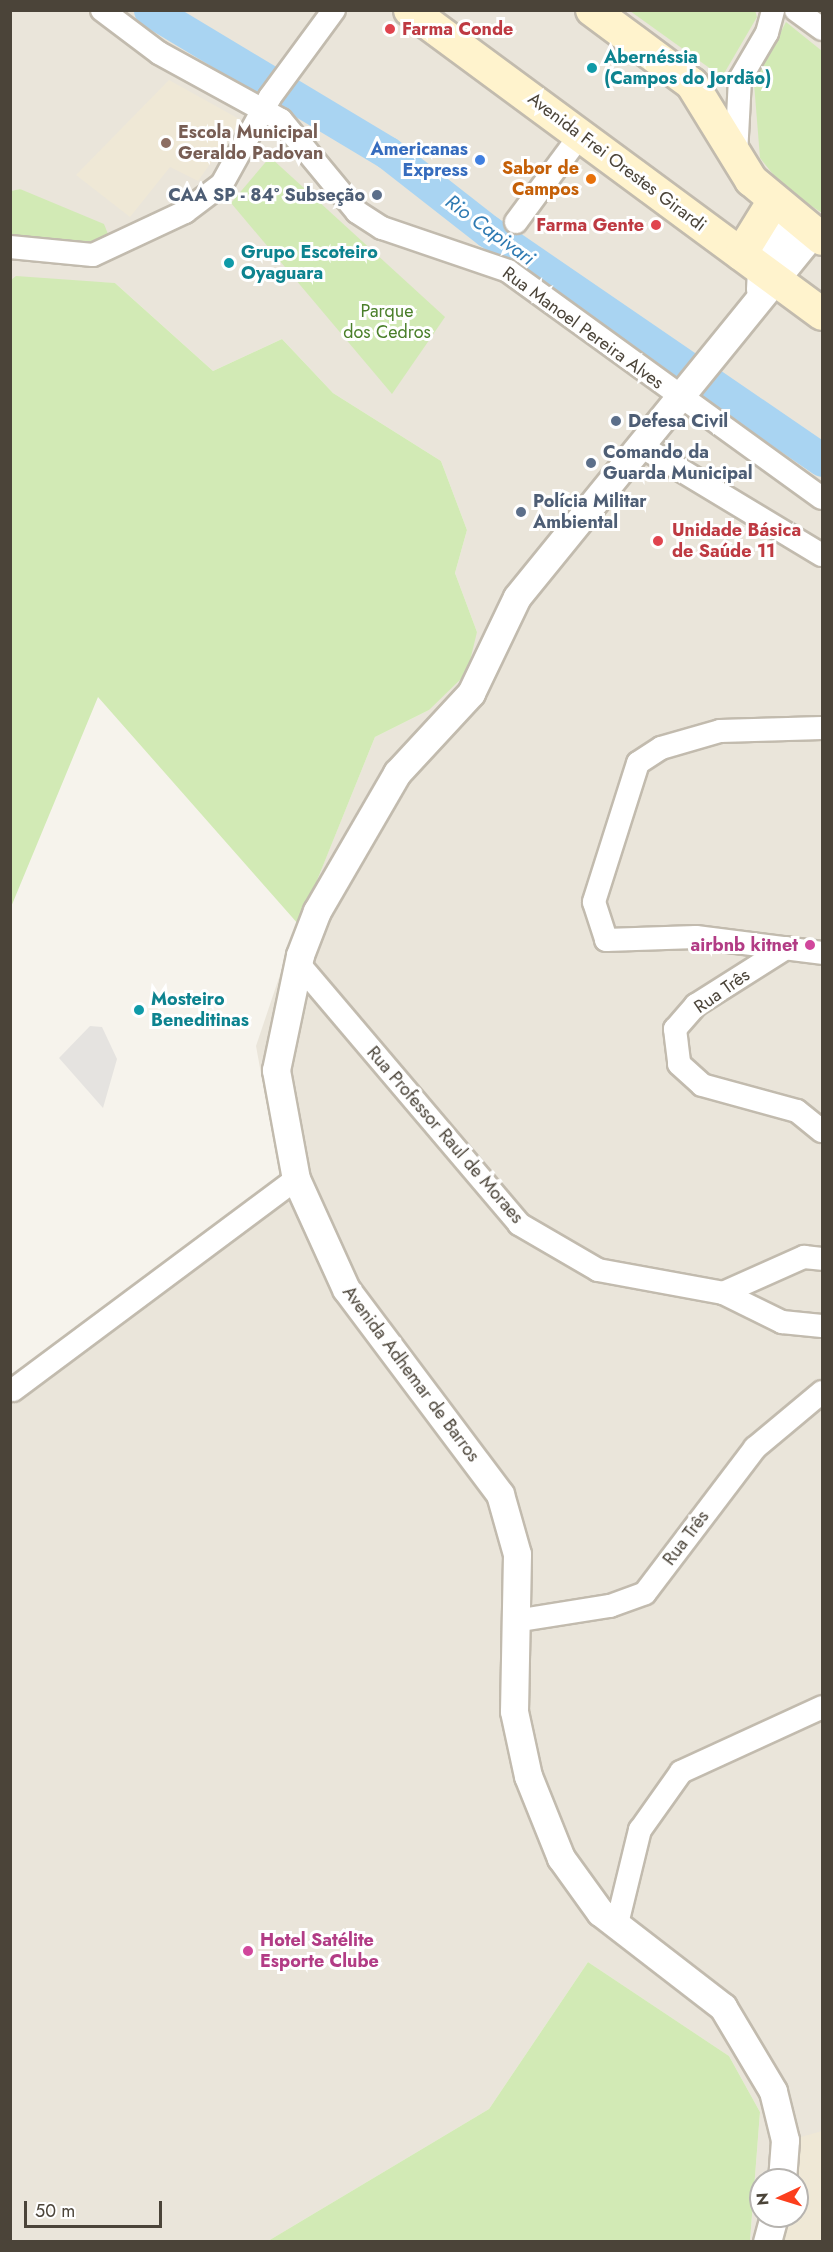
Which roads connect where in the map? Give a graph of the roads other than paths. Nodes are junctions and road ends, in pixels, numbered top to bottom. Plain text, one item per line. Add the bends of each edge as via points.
1 (102, 10) edge
2 (334, 10) edge
3 (410, 10) edge
4 (592, 10) edge
5 (773, 10) edge
6 (796, 10) edge
7 (822, 29) edge
8 (266, 103) junction
9 (580, 134) junction
10 (736, 155) junction
11 (516, 222) dead end
12 (801, 224) edge
13 (10, 247) edge
14 (760, 275) junction
15 (822, 314) edge
16 (684, 393) junction
17 (641, 446) junction
18 (822, 498) edge
19 (822, 555) edge
20 (822, 728) edge
21 (786, 948) junction
22 (822, 953) edge
23 (298, 963) junction
24 (822, 1131) edge
25 (296, 1179) junction
26 (822, 1258) edge
27 (723, 1293) junction
28 (822, 1326) edge
29 (13, 1390) dead end
30 (822, 1392) edge
31 (515, 1621) junction
32 (822, 1707) edge
33 (617, 1924) junction
34 (783, 2168) edge

1 - 8 street, Rua Manoel Pereira Alves via 159,53
2 - 8 street
3 - 9 main road, Avenida Frei Orestes Girardi
4 - 10 main road via 692,84
5 - 10 street via 767,33 740,79
6 - 7 street
8 - 13 street via 222,184 185,213 93,255
8 - 16 street, Rua Manoel Pereira Alves via 357,212 382,228 508,271
9 - 11 street
9 - 14 main road, Avenida Frei Orestes Girardi
10 - 12 main road
12 - 14 main road
12 - 14 street, Avenida Adhemar de Barros
14 - 15 main road, Avenida Frei Orestes Girardi
14 - 16 street, Avenida Adhemar de Barros via 709,363
16 - 17 street, Avenida Adhemar de Barros
16 - 18 street, Rua Manoel Pereira Alves
17 - 19 street
17 - 23 street, Avenida Adhemar de Barros via 517,597 471,693 397,773 328,890
20 - 21 street via 720,731 661,748 638,763 594,902 606,940 696,937
21 - 22 street
21 - 24 street, Rua Três via 696,1005 675,1029 679,1064 702,1085 797,1111
23 - 25 street, Avenida Adhemar de Barros via 276,1070
23 - 27 street, Rua Professor Raul de Moraes via 519,1224 598,1270
25 - 29 street
25 - 31 street, Avenida Adhemar de Barros via 346,1290 500,1494 517,1554
26 - 27 street via 804,1257
27 - 28 street, Rua Professor Raul de Moraes via 782,1322
30 - 31 street, Rua Três via 755,1448 645,1593 610,1606
31 - 33 street, Avenida Adhemar de Barros via 514,1711 528,1776 561,1858 600,1912
32 - 33 street via 681,1772 640,1830
33 - 34 street, Avenida Adhemar de Barros via 723,2007 773,2091 785,2140

